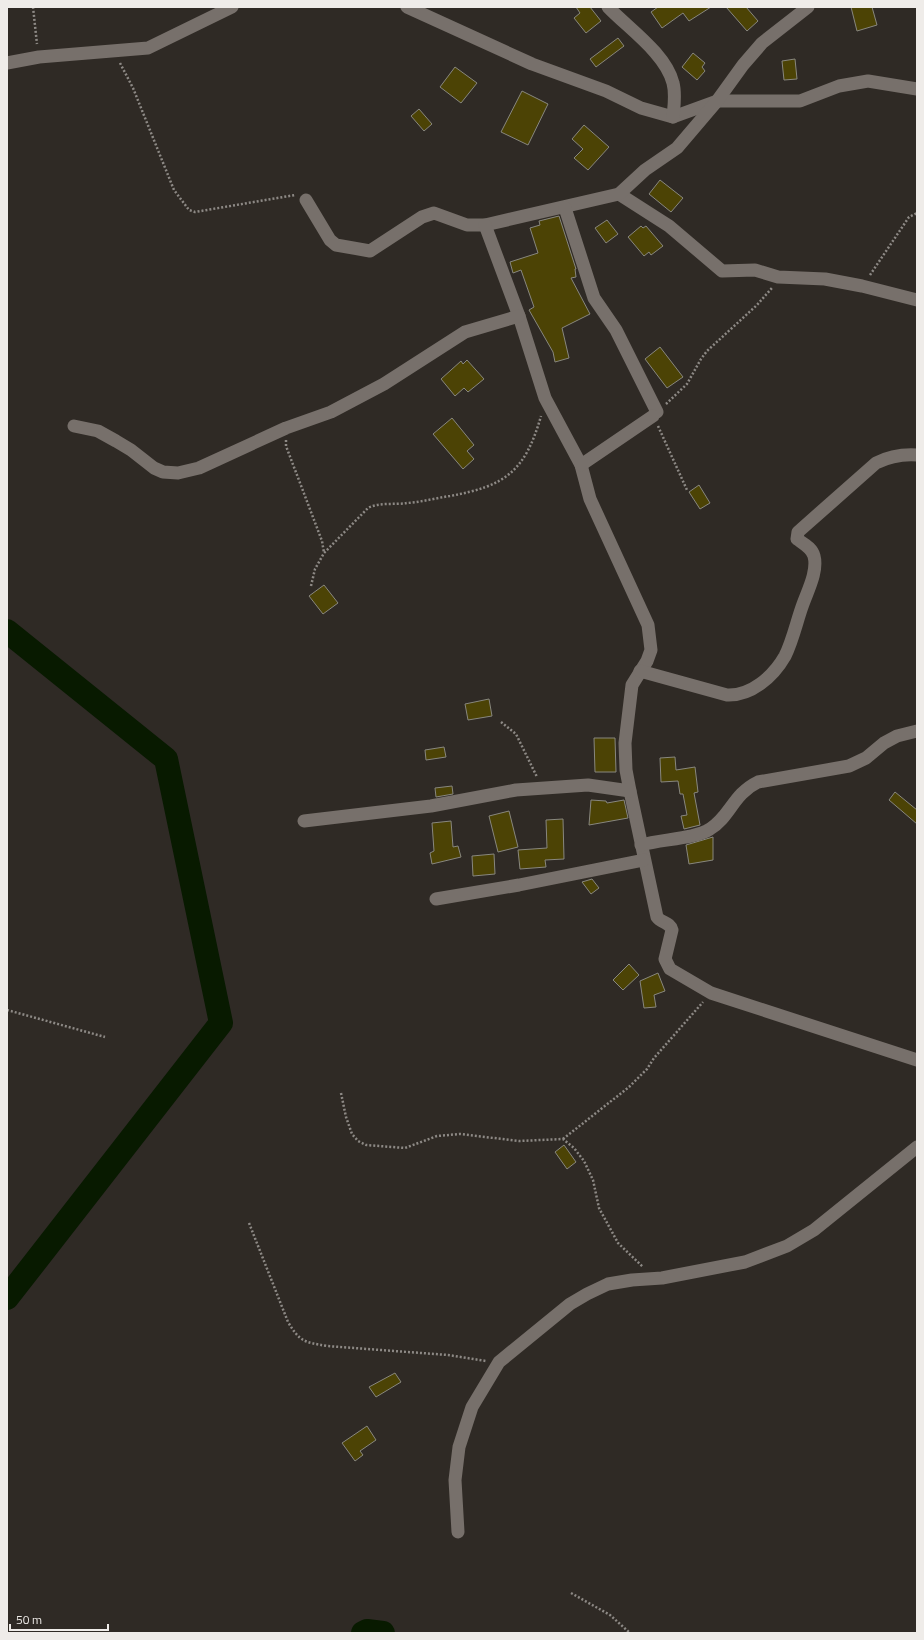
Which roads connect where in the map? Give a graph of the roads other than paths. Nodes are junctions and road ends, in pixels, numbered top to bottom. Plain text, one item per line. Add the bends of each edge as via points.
1 (232, 7) edge
2 (407, 7) edge
3 (608, 7) edge
4 (808, 7) edge
5 (7, 63) edge
6 (917, 89) edge
7 (717, 100) junction
8 (673, 117) junction
9 (619, 194) junction
10 (306, 200) road end
11 (565, 208) junction
12 (485, 225) junction
13 (917, 300) edge
14 (518, 316) junction
15 (74, 426) dead end
16 (917, 455) edge
17 (581, 465) junction
18 (640, 671) junction
19 (917, 731) edge
20 (630, 792) junction
21 (304, 821) dead end
22 (641, 845) junction
23 (644, 860) junction
24 (436, 899) dead end
25 (917, 1060) edge
26 (917, 1147) edge
27 (458, 1532) dead end

1 - 5 street via 148,48 39,57
2 - 8 street via 532,64 606,91 641,108
3 - 8 street via 644,41 670,73 675,94
4 - 7 street via 762,43
6 - 7 street via 868,81 839,86 800,101
7 - 8 street
7 - 9 street via 677,148 645,170
9 - 11 street
9 - 13 street via 669,226 719,270 755,270 778,277 825,280
10 - 12 street via 330,240 336,245 350,249 374,250 422,217 434,213 468,225
11 - 12 street
11 - 17 street via 594,298 616,330 655,414
12 - 14 street
14 - 15 street via 465,332 384,384 331,412 286,428 198,468 178,473 163,472 154,468 131,450 98,431
14 - 17 street via 545,398
16 - 18 street via 902,454 876,463 798,532 797,540 814,554 814,574 785,656 770,676 738,696
17 - 18 street via 590,499 648,625 651,650
18 - 20 street via 630,692 625,743
19 - 22 street via 897,736 866,758 849,766 758,782 739,794 719,822 708,831
20 - 21 street via 588,785 516,790 390,812
20 - 22 street
22 - 23 street
23 - 24 street via 511,887
23 - 25 street via 657,918 670,925 672,930 665,959 670,969 711,993
26 - 27 street via 814,1230 787,1246 745,1262 662,1278 608,1284 570,1304 499,1362 472,1407 459,1447 455,1480

